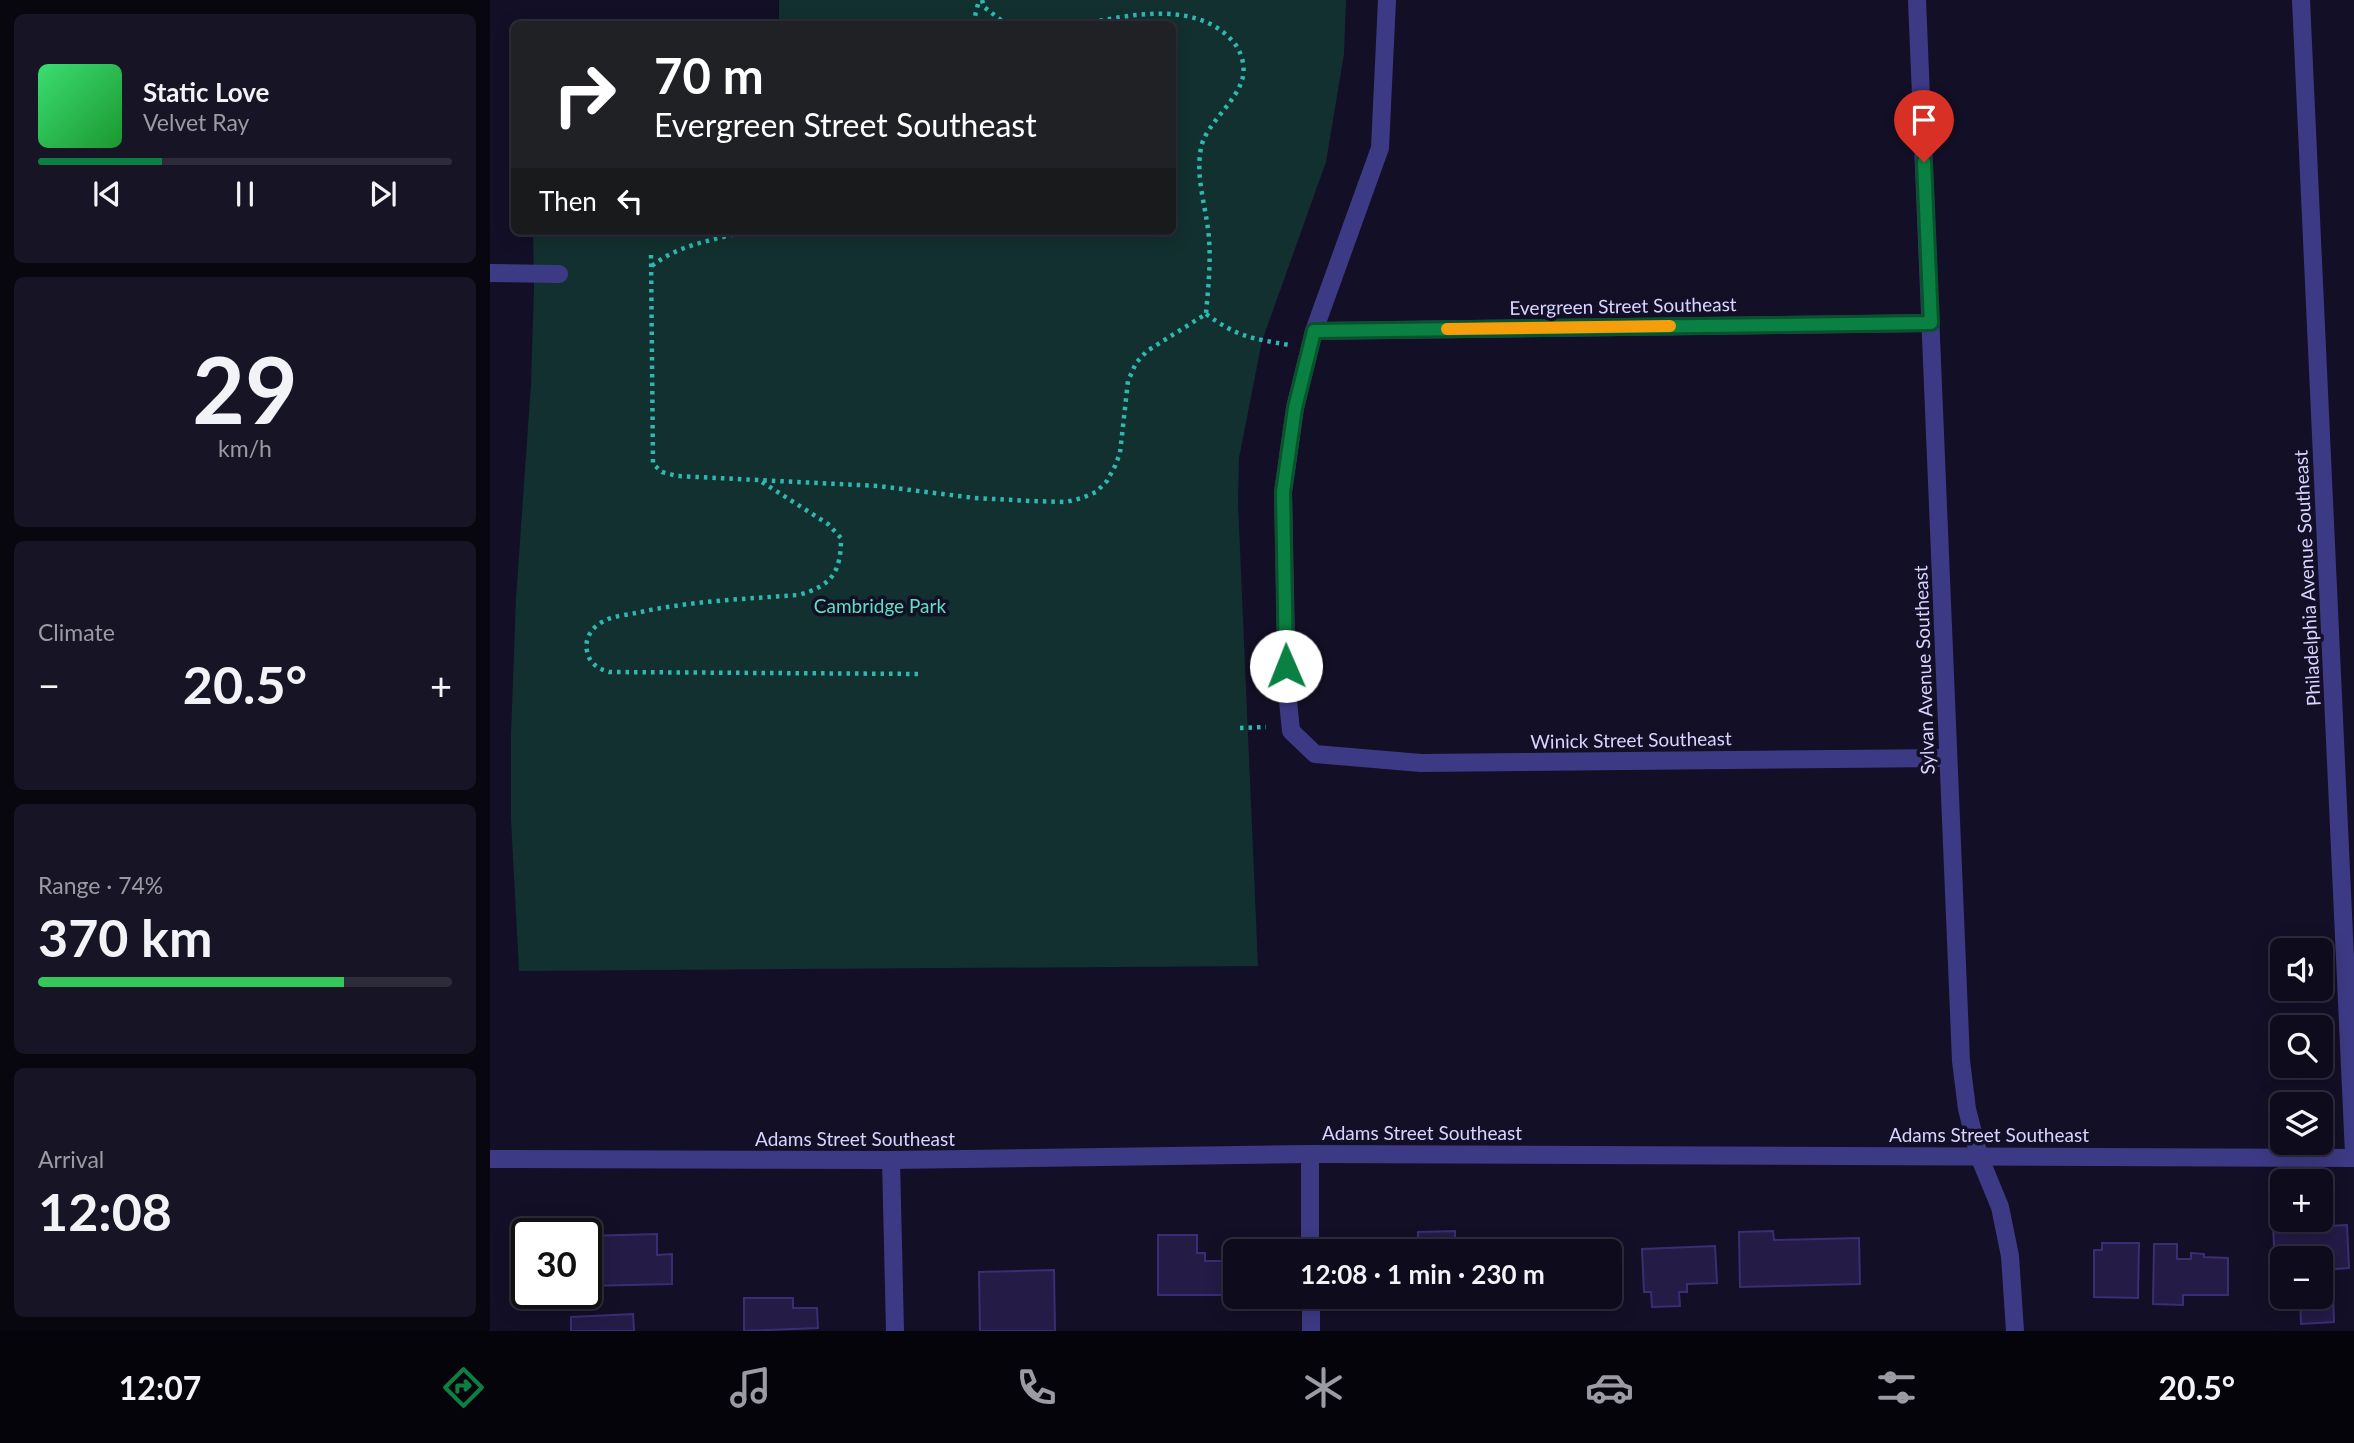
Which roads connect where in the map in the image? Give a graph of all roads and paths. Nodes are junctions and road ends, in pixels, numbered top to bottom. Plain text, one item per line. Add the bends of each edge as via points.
1 (981, 0) edge
2 (1387, 0) edge
3 (1917, 0) edge
4 (2301, 0) edge
5 (974, 21) edge
6 (1002, 21) edge
7 (1103, 21) edge
8 (732, 235) edge
9 (651, 255) dead end
10 (652, 267) junction
11 (490, 273) edge
12 (559, 274) dead end
13 (1206, 314) junction
14 (1931, 323) junction
15 (1312, 340) junction
16 (759, 480) junction
17 (923, 674) dead end
18 (1274, 727) dead end
19 (1240, 728) dead end
20 (1948, 758) junction
21 (1310, 1154) junction
22 (1979, 1156) junction
23 (2354, 1156) edge
24 (490, 1159) edge
25 (891, 1160) junction
26 (1310, 1239) edge
27 (1311, 1309) edge
28 (895, 1331) edge
29 (1311, 1331) edge
30 (2015, 1331) edge

1 - 5 path
1 - 6 path
2 - 15 street via 1380,148
3 - 14 street, Sylvan Avenue Southeast
4 - 23 street, Philadelphia Avenue Southeast
7 - 13 path via 1142,15 1190,17 1225,33 1243,61 1239,89 1201,146 1210,257
8 - 10 path via 666,255
9 - 10 path
10 - 16 path via 653,464 677,476
11 - 12 street
13 - 15 path via 1245,337
13 - 16 path via 1147,351 1136,363 1128,381 1115,466 1096,492 1082,498 1066,502 986,499 878,486
14 - 15 street, Evergreen Street Southeast
14 - 20 street, Sylvan Avenue Southeast
15 - 20 street, Winick Street Southeast via 1295,408 1283,492 1291,731 1315,754 1421,764
16 - 17 path via 828,524 841,538 839,566 833,575 814,590 798,595 672,606 605,620 587,638 588,657 594,665 609,672
18 - 19 path
20 - 22 street, Sylvan Avenue Southeast via 1961,1061 1966,1109
21 - 22 street, Adams Street Southeast
21 - 25 street, Adams Street Southeast
21 - 26 street
22 - 23 street, Adams Street Southeast
22 - 30 street, Sylvan Avenue Southeast via 2000,1208 2010,1256
24 - 25 street, Adams Street Southeast
25 - 28 street
27 - 29 street

